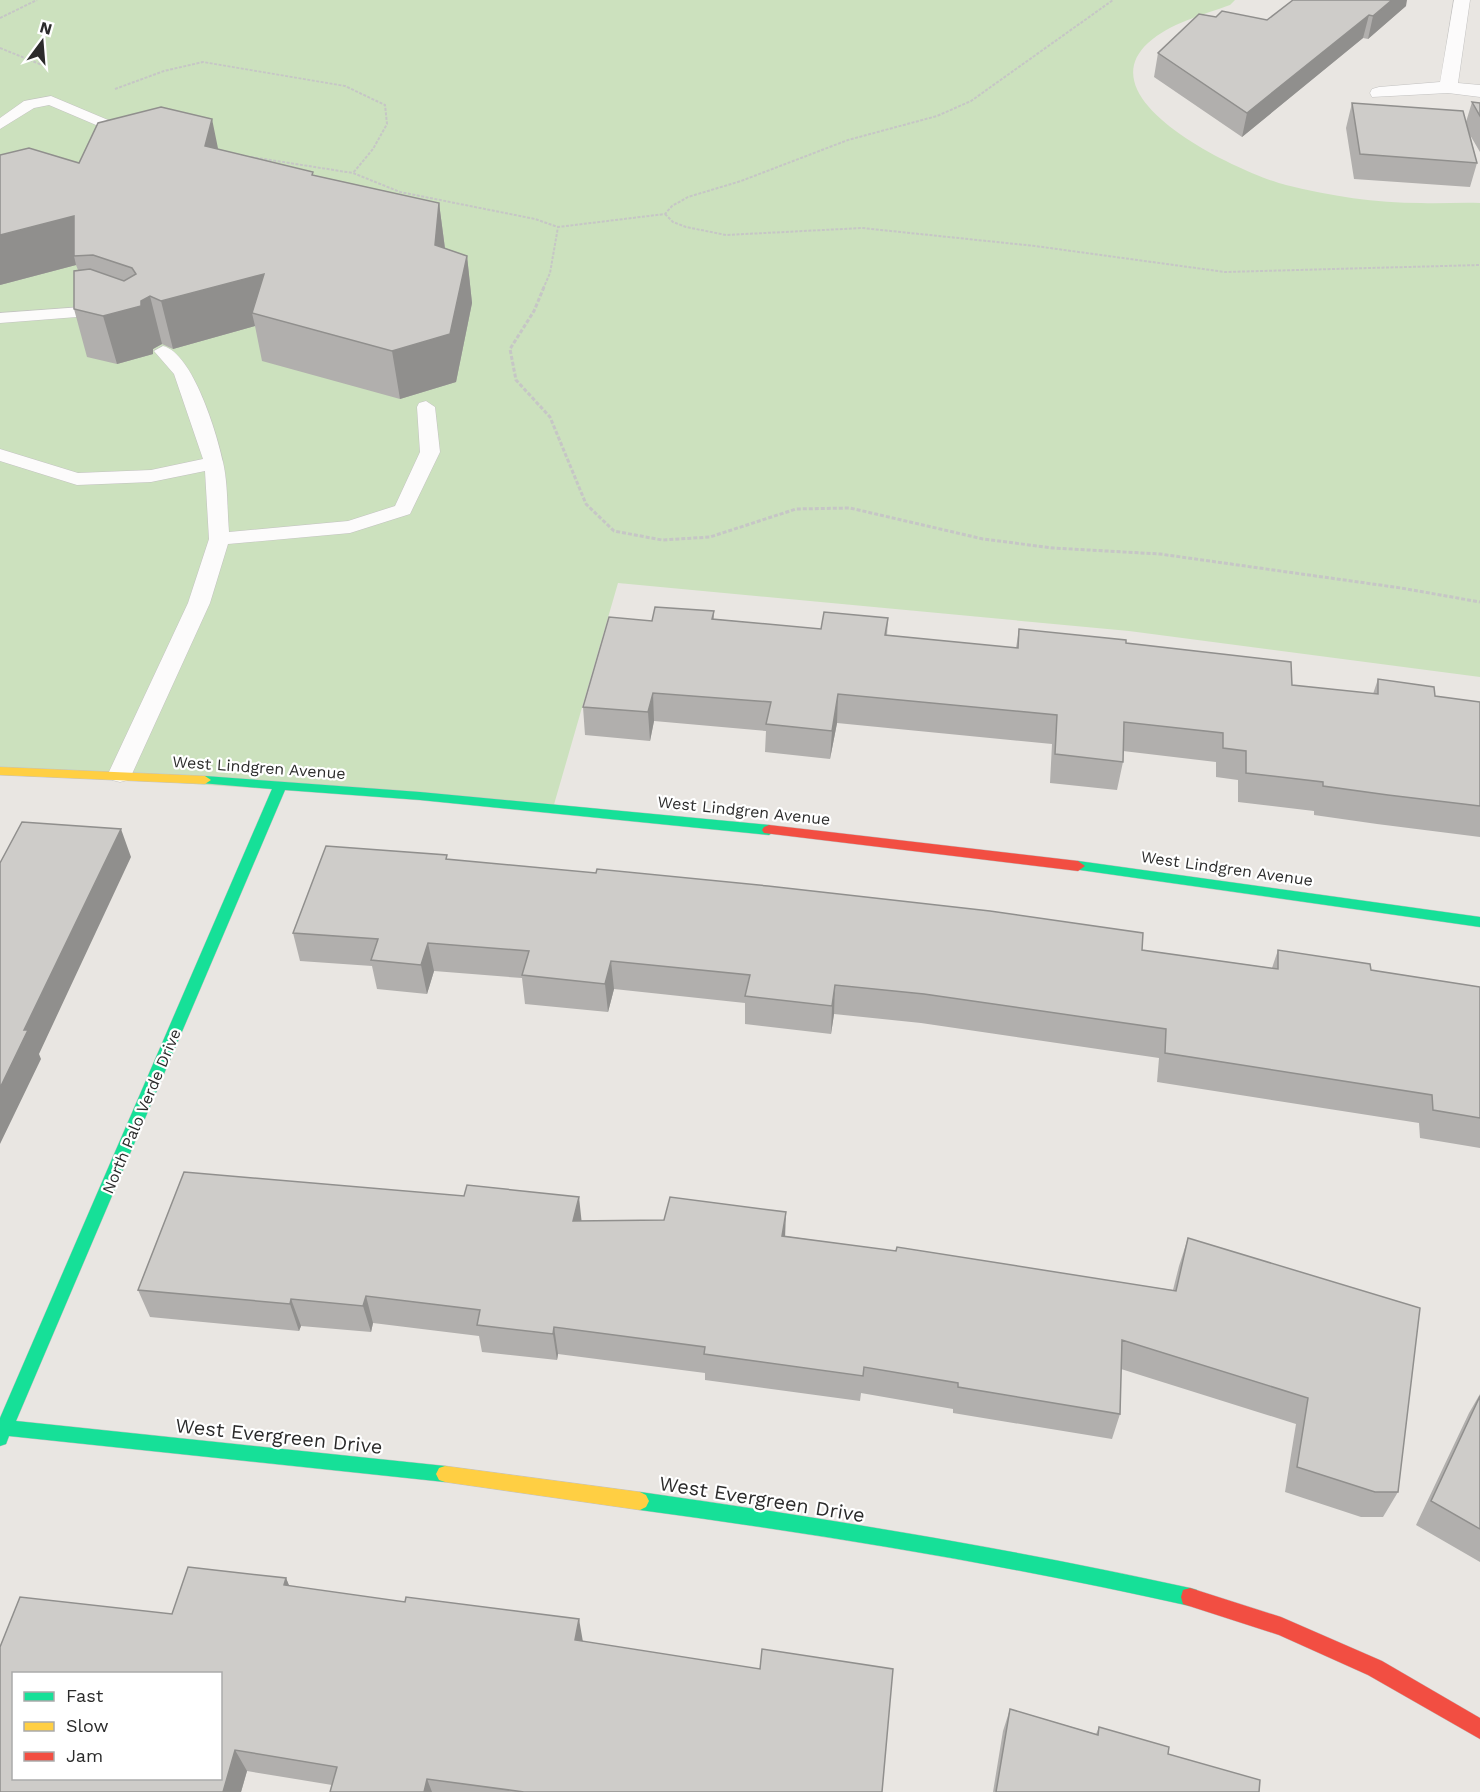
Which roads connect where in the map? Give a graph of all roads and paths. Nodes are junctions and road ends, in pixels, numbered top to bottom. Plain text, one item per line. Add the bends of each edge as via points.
1 (37, 0) edge
2 (1113, 0) edge
3 (1462, 0) edge
4 (0, 18) edge
5 (0, 48) edge
6 (47, 67) dead end
7 (1448, 87) junction
8 (1480, 91) edge
9 (106, 92) dead end
10 (1379, 93) dead end
11 (0, 125) edge
12 (119, 148) edge
13 (244, 156) edge
14 (353, 173) junction
15 (665, 214) junction
16 (558, 227) junction
17 (1480, 266) edge
18 (126, 317) edge
19 (0, 318) edge
20 (163, 351) dead end
21 (426, 407) dead end
22 (0, 455) edge
23 (214, 463) junction
24 (219, 539) junction
25 (1480, 602) edge
26 (0, 771) edge
27 (120, 774) junction
28 (281, 784) junction
29 (1480, 922) edge
30 (3, 1433) edge
31 (1480, 1729) edge

1 - 4 path
2 - 15 path via 970,101 937,116 848,141 688,197
3 - 7 street
5 - 6 path
7 - 8 street
7 - 10 street
9 - 14 path via 203,62 345,86 385,105 387,124
11 - 12 lane via 29,104 51,100 139,138
13 - 14 path
14 - 16 path via 400,192
15 - 16 path
15 - 17 path via 686,227 726,235 862,228 1225,272
16 - 25 path via 550,273 534,311 510,349 516,380 550,417 586,504 614,531 662,540 710,537 796,509 850,508 983,539 1184,557
18 - 19 lane via 105,309
20 - 23 lane via 183,372
21 - 24 lane via 430,452 403,510 350,527
22 - 23 lane via 77,479 151,476
23 - 24 lane
24 - 27 lane via 199,603
26 - 27 street, West Lindgren Avenue
27 - 28 street, West Lindgren Avenue
28 - 29 street, West Lindgren Avenue via 825,835 1117,870
28 - 30 street, North Palo Verde Drive
30 - 31 street, West Evergreen Drive via 264,1453 475,1478 799,1523 1101,1576 1192,1597 1281,1626 1375,1668

